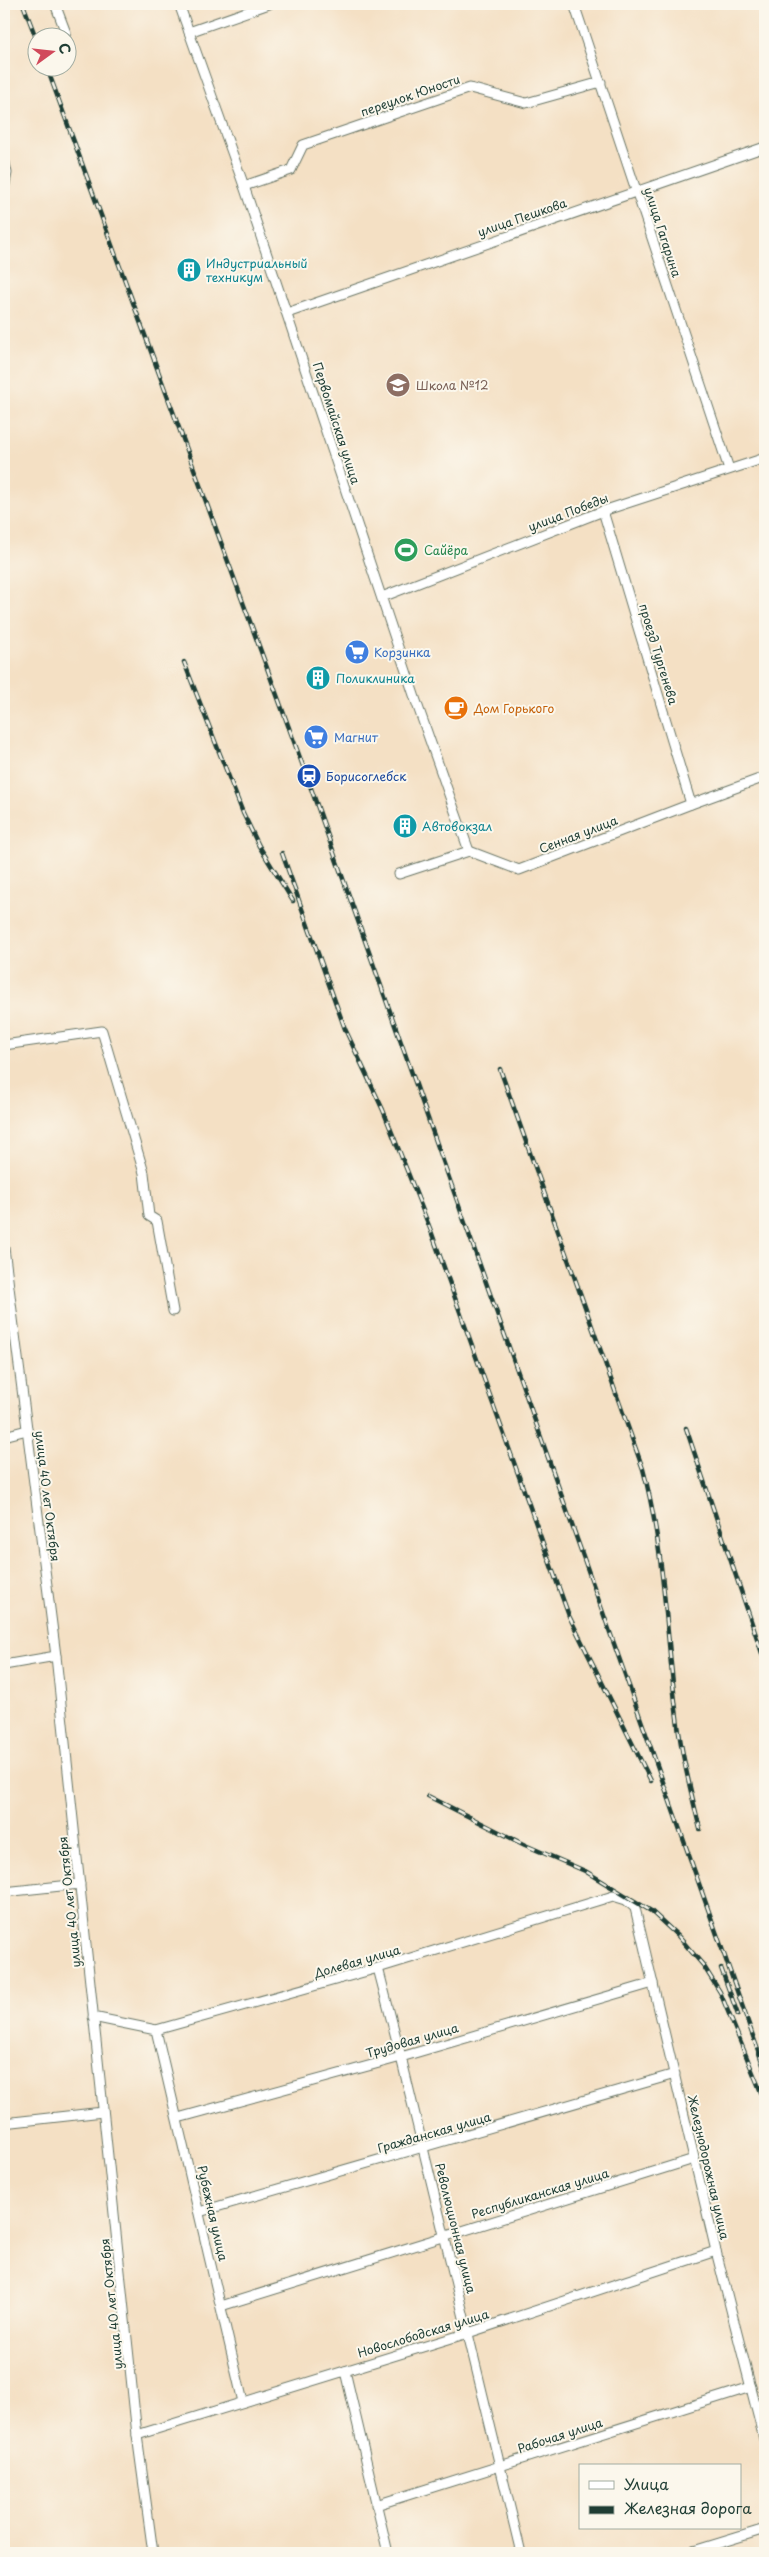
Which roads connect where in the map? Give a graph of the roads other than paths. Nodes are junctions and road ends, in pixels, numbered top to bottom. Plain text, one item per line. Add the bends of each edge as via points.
1 (54, 4) edge
2 (179, 4) edge
3 (269, 4) edge
4 (574, 4) edge
5 (64, 28) edge
6 (189, 32) junction
7 (600, 82) junction
8 (765, 146) edge
9 (4, 159) edge
10 (244, 186) junction
11 (4, 189) edge
12 (636, 191) junction
13 (287, 313) junction
14 (765, 458) edge
15 (729, 469) junction
16 (603, 511) junction
17 (382, 597) junction
18 (765, 778) edge
19 (691, 804) junction
20 (469, 851) junction
21 (399, 874) dead end
22 (4, 1044) edge
23 (4, 1248) edge
24 (173, 1311) dead end
25 (27, 1430) junction
26 (4, 1436) edge
27 (56, 1656) junction
28 (4, 1664) edge
29 (80, 1884) junction
30 (4, 1892) edge
31 (626, 1900) joint
32 (378, 1968) junction
33 (653, 1984) junction
34 (93, 2017) junction
35 (156, 2030) junction
36 (401, 2057) junction
37 (675, 2074) junction
38 (103, 2112) junction
39 (178, 2118) junction
40 (4, 2123) edge
41 (424, 2149) junction
42 (694, 2159) junction
43 (200, 2212) junction
44 (444, 2235) junction
45 (716, 2251) junction
46 (221, 2306) junction
47 (468, 2332) junction
48 (345, 2371) junction
49 (751, 2387) junction
50 (244, 2402) junction
51 (137, 2435) junction
52 (765, 2443) edge
53 (500, 2467) junction
54 (376, 2505) junction
55 (765, 2529) edge
56 (153, 2553) edge
57 (388, 2553) edge
58 (521, 2553) edge
59 (687, 2553) edge

1 - 5 street
2 - 6 street, Первомайская улица
3 - 6 street
4 - 7 street, улица Гагарина
6 - 10 street, Первомайская улица
7 - 10 street, переулок Юности via 526,103 470,88 303,145 291,170
7 - 12 street, улица Гагарина
8 - 12 street, улица Пешкова
9 - 11 street via 7,172
10 - 13 street, Первомайская улица
12 - 13 street, улица Пешкова
12 - 15 street, улица Гагарина
13 - 17 street, Первомайская улица
14 - 15 street, улица Победы
15 - 16 street, улица Победы
16 - 17 street, улица Победы
16 - 19 street, проезд Тургенева
17 - 20 street, Первомайская улица
18 - 19 street, Сенная улица
19 - 20 street, Сенная улица via 518,870
20 - 21 street
22 - 24 street via 102,1031 144,1173 149,1216 157,1221
23 - 25 street, улица 40 лет Октября
25 - 26 street
25 - 27 street, улица 40 лет Октября
27 - 28 street
27 - 29 street, улица 40 лет Октября
29 - 30 street
29 - 34 street, улица 40 лет Октября
31 - 32 street, Долевая улица via 614,1896
31 - 33 street, Железнодорожная улица via 635,1908
32 - 35 street, Долевая улица
32 - 36 street, Революционная улица
33 - 36 street, Трудовая улица
33 - 37 street, Железнодорожная улица
34 - 35 street, Долевая улица
34 - 38 street, улица 40 лет Октября
35 - 39 street, Рубежная улица
36 - 39 street, Трудовая улица
36 - 41 street, Революционная улица
37 - 41 street, Гражданская улица
37 - 42 street, Железнодорожная улица
38 - 40 street
38 - 51 street, улица 40 лет Октября
39 - 43 street, Рубежная улица
41 - 43 street, Гражданская улица
41 - 44 street, Революционная улица
42 - 44 street, Республиканская улица
42 - 45 street, Железнодорожная улица
43 - 46 street, Рубежная улица
44 - 46 street, Республиканская улица
44 - 47 street, Революционная улица
45 - 47 street, Новослободская улица
45 - 49 street, Железнодорожная улица
46 - 50 street, Рубежная улица
47 - 48 street, Новослободская улица
47 - 53 street, Революционная улица
48 - 50 street, Новослободская улица
48 - 54 street
49 - 52 street, Железнодорожная улица
49 - 53 street, Рабочая улица
50 - 51 street, Новослободская улица
51 - 56 street, улица 40 лет Октября
53 - 54 street, Рабочая улица
53 - 58 street, Революционная улица
54 - 57 street
55 - 59 street

